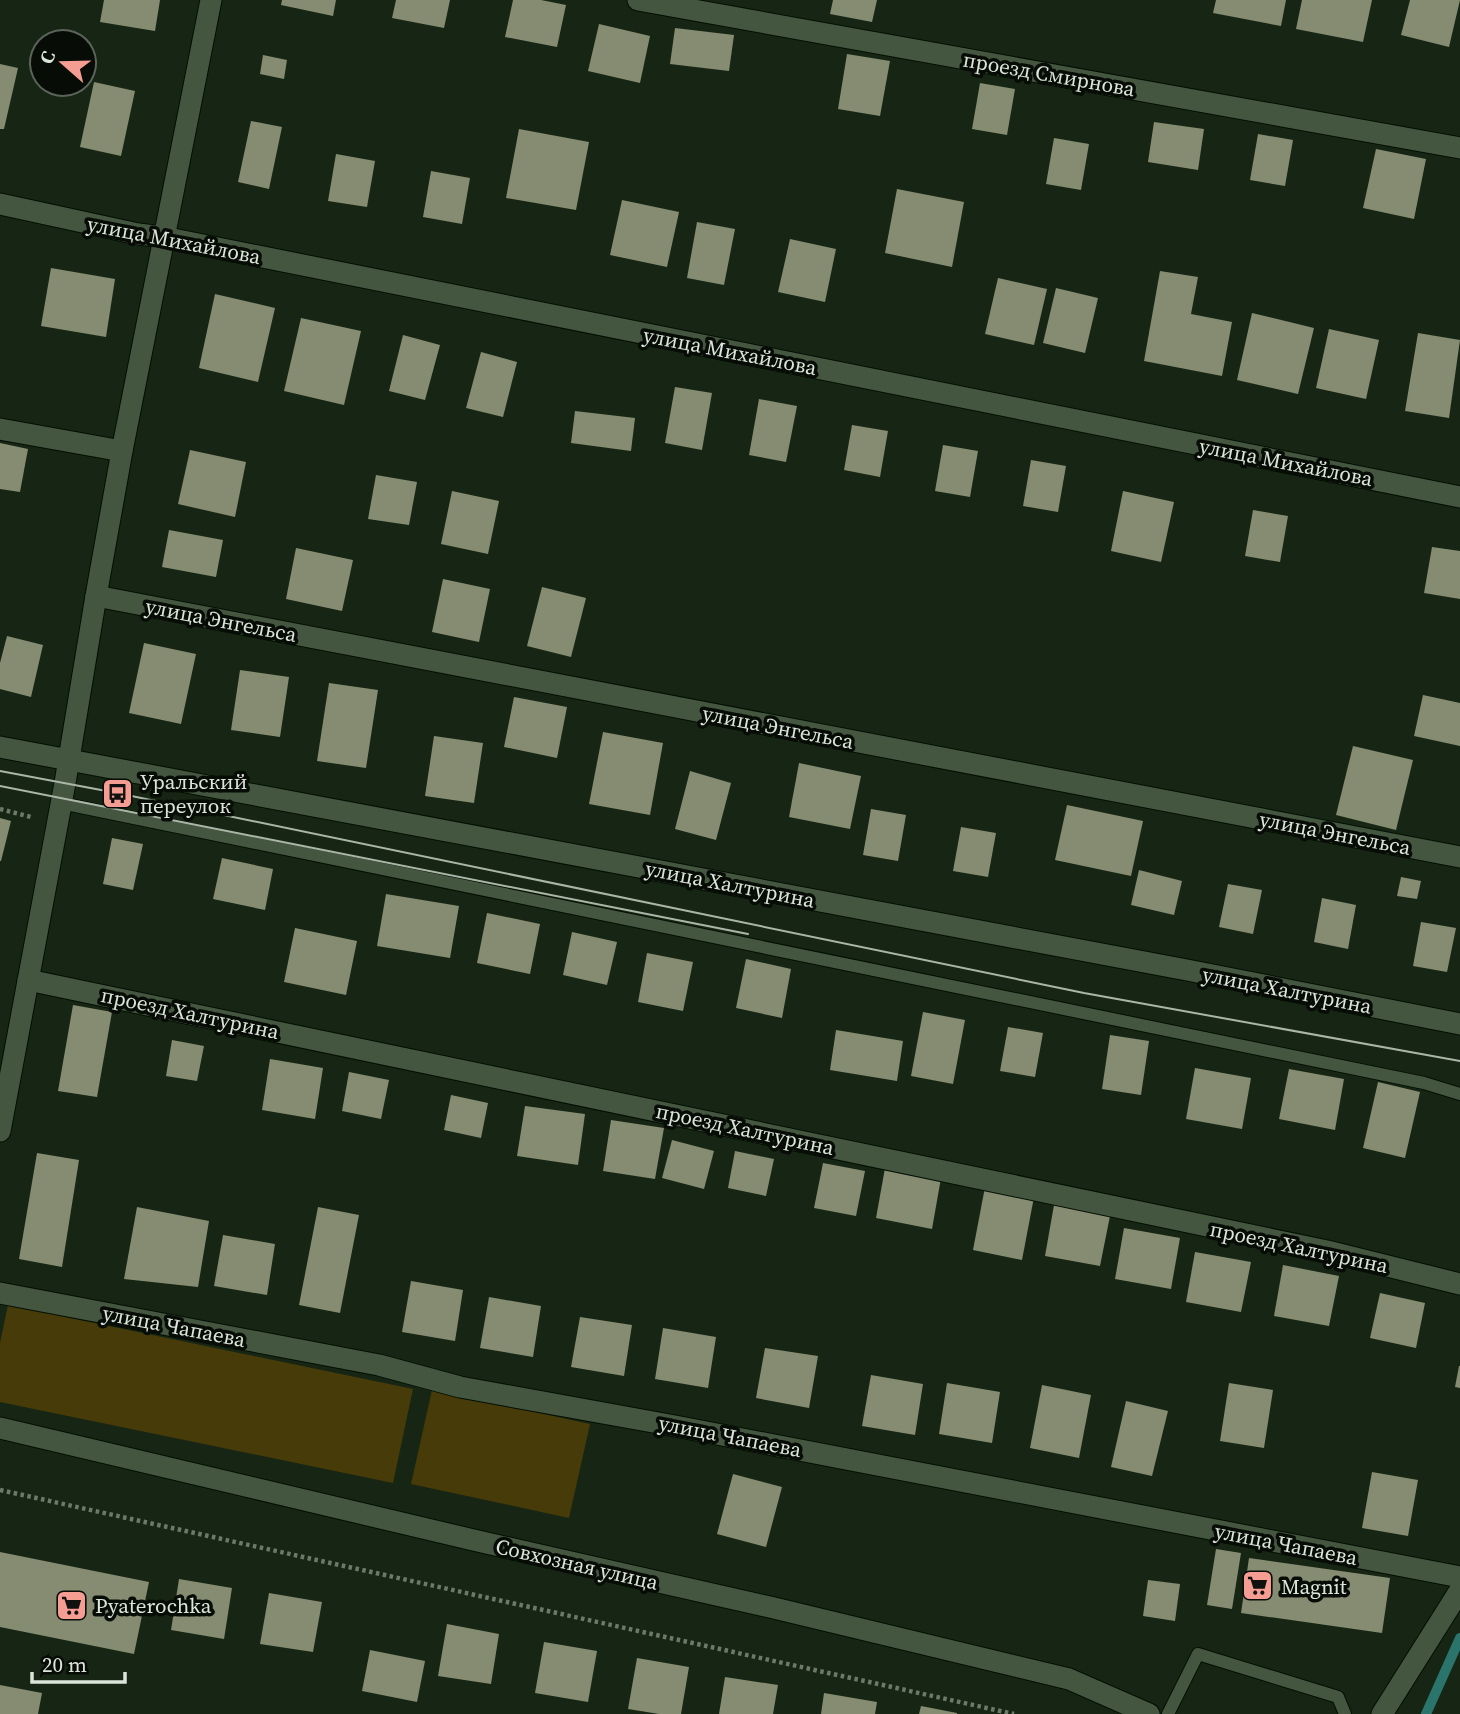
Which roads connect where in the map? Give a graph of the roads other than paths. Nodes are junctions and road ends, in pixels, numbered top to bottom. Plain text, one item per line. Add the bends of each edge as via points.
1 (211, 0) edge
2 (638, 0) edge
3 (1460, 148) edge
4 (0, 204) edge
5 (163, 237) junction
6 (0, 429) edge
7 (122, 452) junction
8 (1460, 497) edge
9 (96, 596) junction
10 (0, 747) edge
11 (69, 760) junction
12 (61, 803) junction
13 (1460, 857) edge
14 (28, 980) junction
15 (1460, 1024) edge
16 (1460, 1094) edge
17 (1, 1121) edge
18 (1460, 1283) edge
19 (0, 1293) edge
20 (0, 1428) edge
21 (1460, 1577) edge
22 (1460, 1590) edge
23 (1149, 1714) edge
24 (1168, 1714) edge
25 (1345, 1714) edge
26 (1382, 1714) edge

1 - 5 street
2 - 3 street, проезд Смирнова
4 - 5 street, улица Михайлова
5 - 7 street
5 - 8 street, улица Михайлова
6 - 7 street
7 - 9 street
9 - 11 street
9 - 13 street, улица Энгельса
10 - 11 street, улица Халтурина
11 - 12 street
11 - 15 street, улица Халтурина
12 - 14 street
12 - 16 lane
14 - 17 street
14 - 18 street, проезд Халтурина via 1327,1251
19 - 21 street, улица Чапаева via 379,1365 460,1387
20 - 23 street, Совхозная улица via 1069,1679
22 - 26 street
24 - 25 lane via 1198,1654 1338,1697

